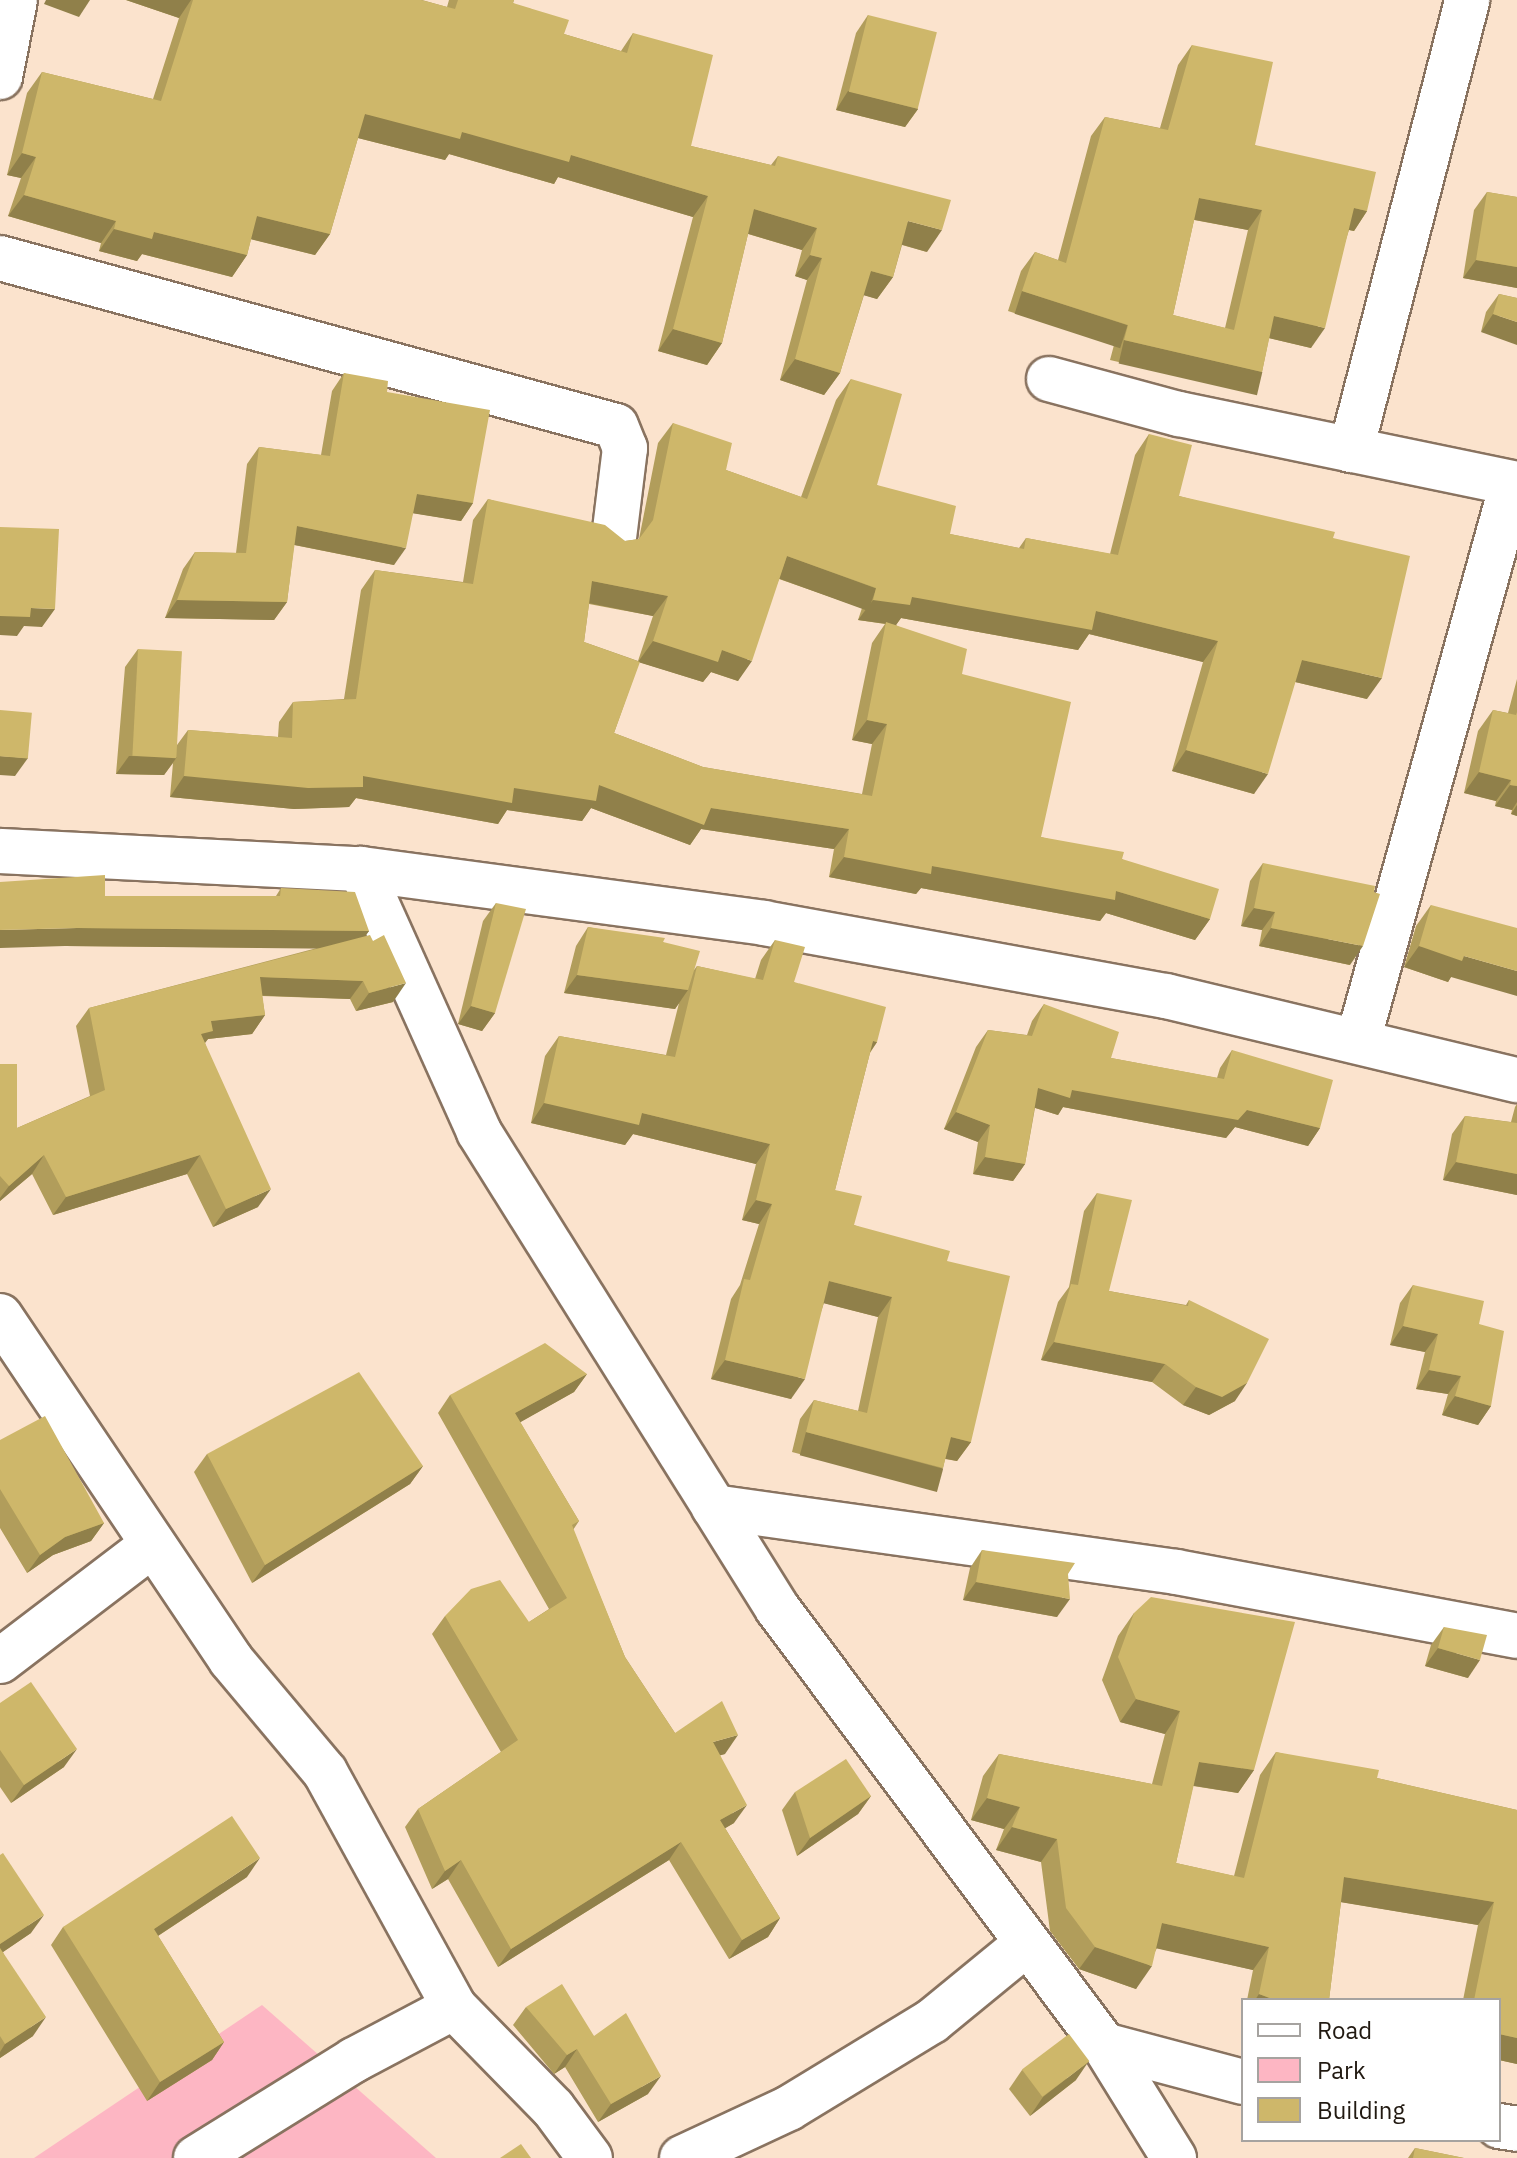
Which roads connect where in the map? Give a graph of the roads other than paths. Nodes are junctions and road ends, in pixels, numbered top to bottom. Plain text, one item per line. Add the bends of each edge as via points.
1 (15, 0) edge
2 (1467, 0) edge
3 (0, 77) edge
4 (0, 258) edge
5 (1049, 379) dead end
6 (1351, 450) junction
7 (1515, 484) edge
8 (614, 537) edge
9 (0, 851) edge
10 (361, 869) junction
11 (1358, 1041) junction
12 (1517, 1080) edge
13 (0, 1316) edge
14 (714, 1507) junction
15 (152, 1545) junction
16 (1517, 1636) edge
17 (0, 1661) edge
18 (1026, 1944) junction
19 (454, 2007) junction
20 (1104, 2045) junction
21 (1233, 2080) edge
22 (1164, 2141) edge
23 (196, 2158) edge
24 (590, 2158) edge
25 (682, 2158) edge

1 - 3 street
2 - 6 street
4 - 8 street via 616,426 625,448
5 - 6 street via 1179,414
6 - 7 street
7 - 11 street
9 - 10 street
10 - 11 street via 764,923 1166,996
10 - 14 street via 479,1132
11 - 12 street
13 - 15 street
14 - 16 street via 1176,1572
14 - 18 street via 777,1608
15 - 17 street
15 - 19 street via 231,1660 325,1772
18 - 20 street
18 - 25 street via 932,2021 789,2108
19 - 23 street via 354,2060
19 - 24 street via 553,2108
20 - 21 street
20 - 22 street
21 - 22 street

